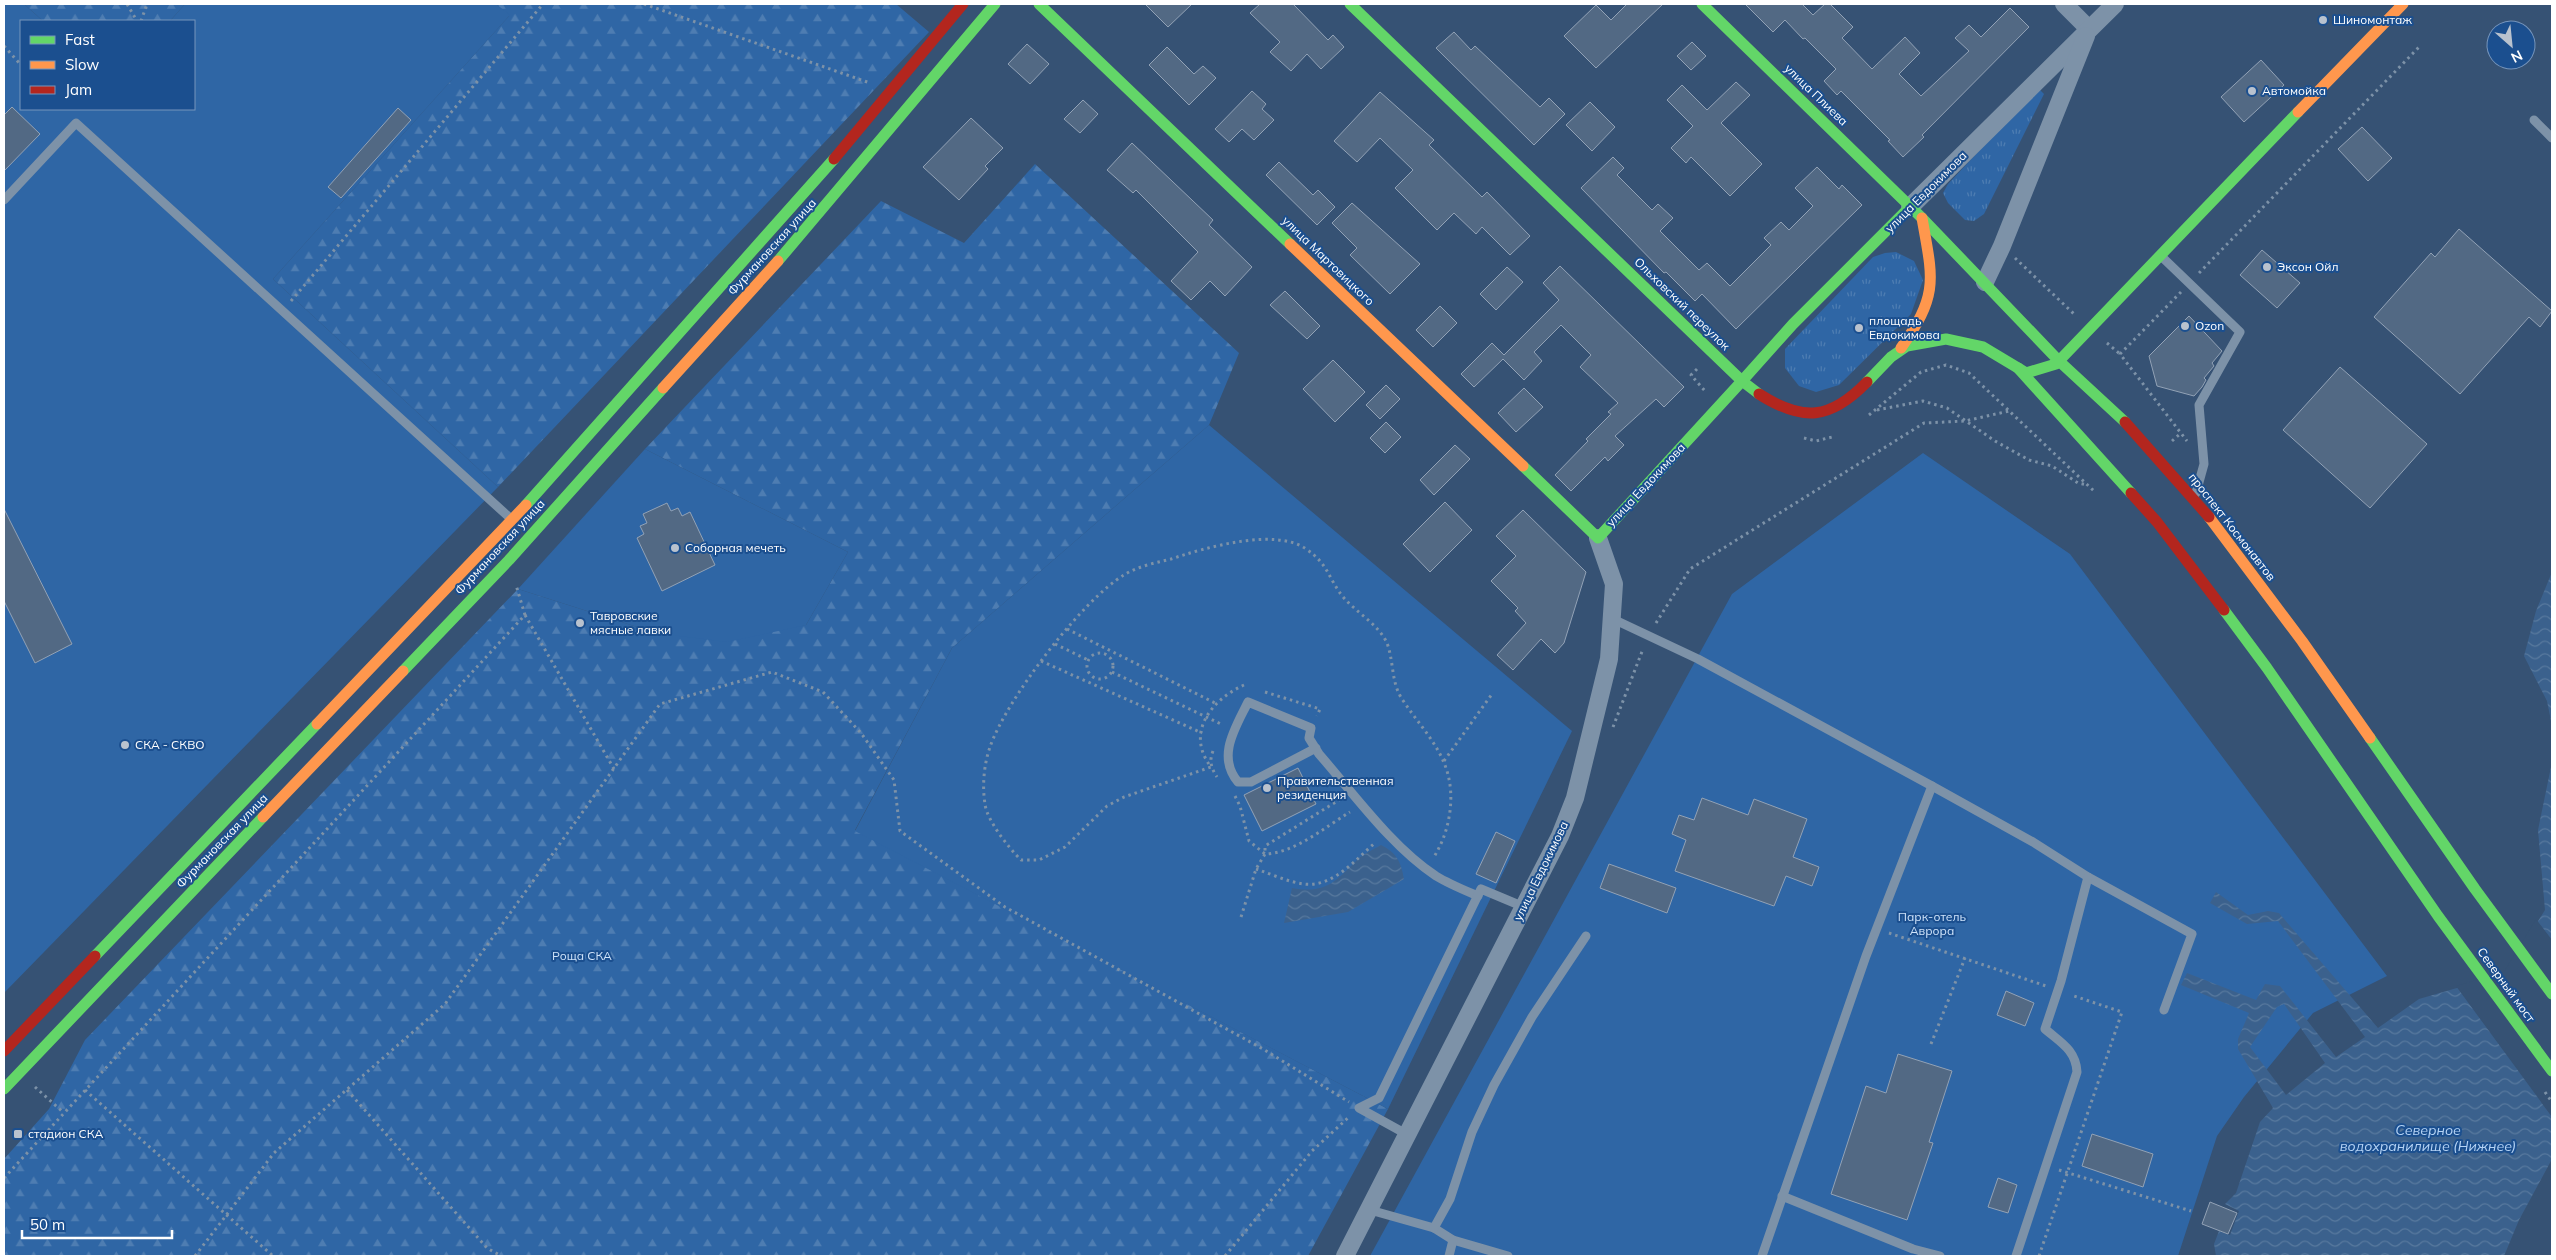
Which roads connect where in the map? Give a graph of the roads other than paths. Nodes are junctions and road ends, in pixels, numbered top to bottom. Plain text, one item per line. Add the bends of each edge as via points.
1 (962, 4) edge
2 (995, 4) edge
3 (1039, 4) edge
4 (1350, 4) edge
5 (1702, 4) edge
6 (2064, 4) edge
7 (2115, 4) edge
8 (2404, 4) edge
9 (2089, 29) junction
10 (2534, 120) dead end
11 (2552, 138) edge
12 (4, 200) edge
13 (1916, 212) junction
14 (2160, 256) junction
15 (1985, 282) junction
16 (1901, 348) junction
17 (2059, 361) junction
18 (2018, 368) junction
19 (1742, 381) junction
20 (2194, 498) junction
21 (512, 520) junction
22 (1598, 538) junction
23 (1613, 619) junction
24 (1316, 748) junction
25 (1932, 786) junction
26 (2088, 877) junction
27 (1478, 896) junction
28 (1524, 907) junction
29 (1586, 936) dead end
30 (2552, 994) edge
31 (2164, 1010) dead end
32 (4, 1052) edge
33 (2552, 1071) edge
34 (4, 1089) edge
35 (1408, 1135) junction
36 (1782, 1196) junction
37 (1370, 1210) junction
38 (1434, 1228) junction
39 (1453, 1240) junction
40 (1910, 1253) edge
41 (1345, 1256) edge
42 (1449, 1256) edge
43 (1508, 1256) edge
44 (1762, 1256) edge
45 (1940, 1256) edge
46 (2016, 1256) edge

1 - 21 main road, Фурмановская улица via 893,91 786,215
2 - 34 main road, Фурмановская улица via 806,230 509,560
3 - 22 main road, улица Мартовицкого
4 - 19 main road, Ольховский переулок
5 - 13 main road, улица Плиева
6 - 9 street
7 - 9 street, улица Евдокимова
8 - 14 main road
9 - 13 street, улица Евдокимова
9 - 15 street
10 - 11 lane
12 - 21 lane via 76,123
13 - 15 main road, проспект Космонавтов
13 - 16 main road via 1928,253 1931,290 1920,319
13 - 19 main road, улица Евдокимова via 1794,324
14 - 17 main road
14 - 20 lane via 2240,332 2199,405 2204,464
15 - 17 main road, проспект Космонавтов
16 - 18 main road via 1945,338 1966,340 2002,355
16 - 19 main road, Ольховский переулок via 1841,405 1820,414 1781,407
17 - 18 main road via 2042,370 2026,373
17 - 20 main road, проспект Космонавтов via 2114,409
18 - 33 main road, Северный мост via 2158,522 2267,668 2438,916
19 - 22 main road, улица Евдокимова
20 - 30 main road, проспект Космонавтов via 2302,641
21 - 32 main road, Фурмановская улица
22 - 23 street, улица Евдокимова via 1614,584
23 - 25 lane
23 - 28 street, улица Евдокимова via 1609,659 1575,798 1560,836
24 - 24 lane via 1309,738 1311,728 1248,702 1228,744 1228,762 1238,782 1252,782
24 - 27 lane via 1387,831 1427,869
25 - 26 lane via 2033,842
25 - 36 lane via 1876,929
26 - 31 lane via 2192,934
26 - 46 lane via 2045,1029 2069,1050 2076,1060 2077,1072
27 - 28 lane via 1481,889
27 - 35 lane via 1378,1098 1358,1108
28 - 35 street, улица Евдокимова
29 - 38 lane via 1532,1017 1494,1085 1472,1132 1450,1199
35 - 37 street, улица Евдокимова
36 - 40 lane
36 - 44 lane
37 - 38 lane
37 - 41 street, улица Евдокимова
38 - 39 lane
39 - 42 lane
39 - 43 lane
40 - 45 lane

